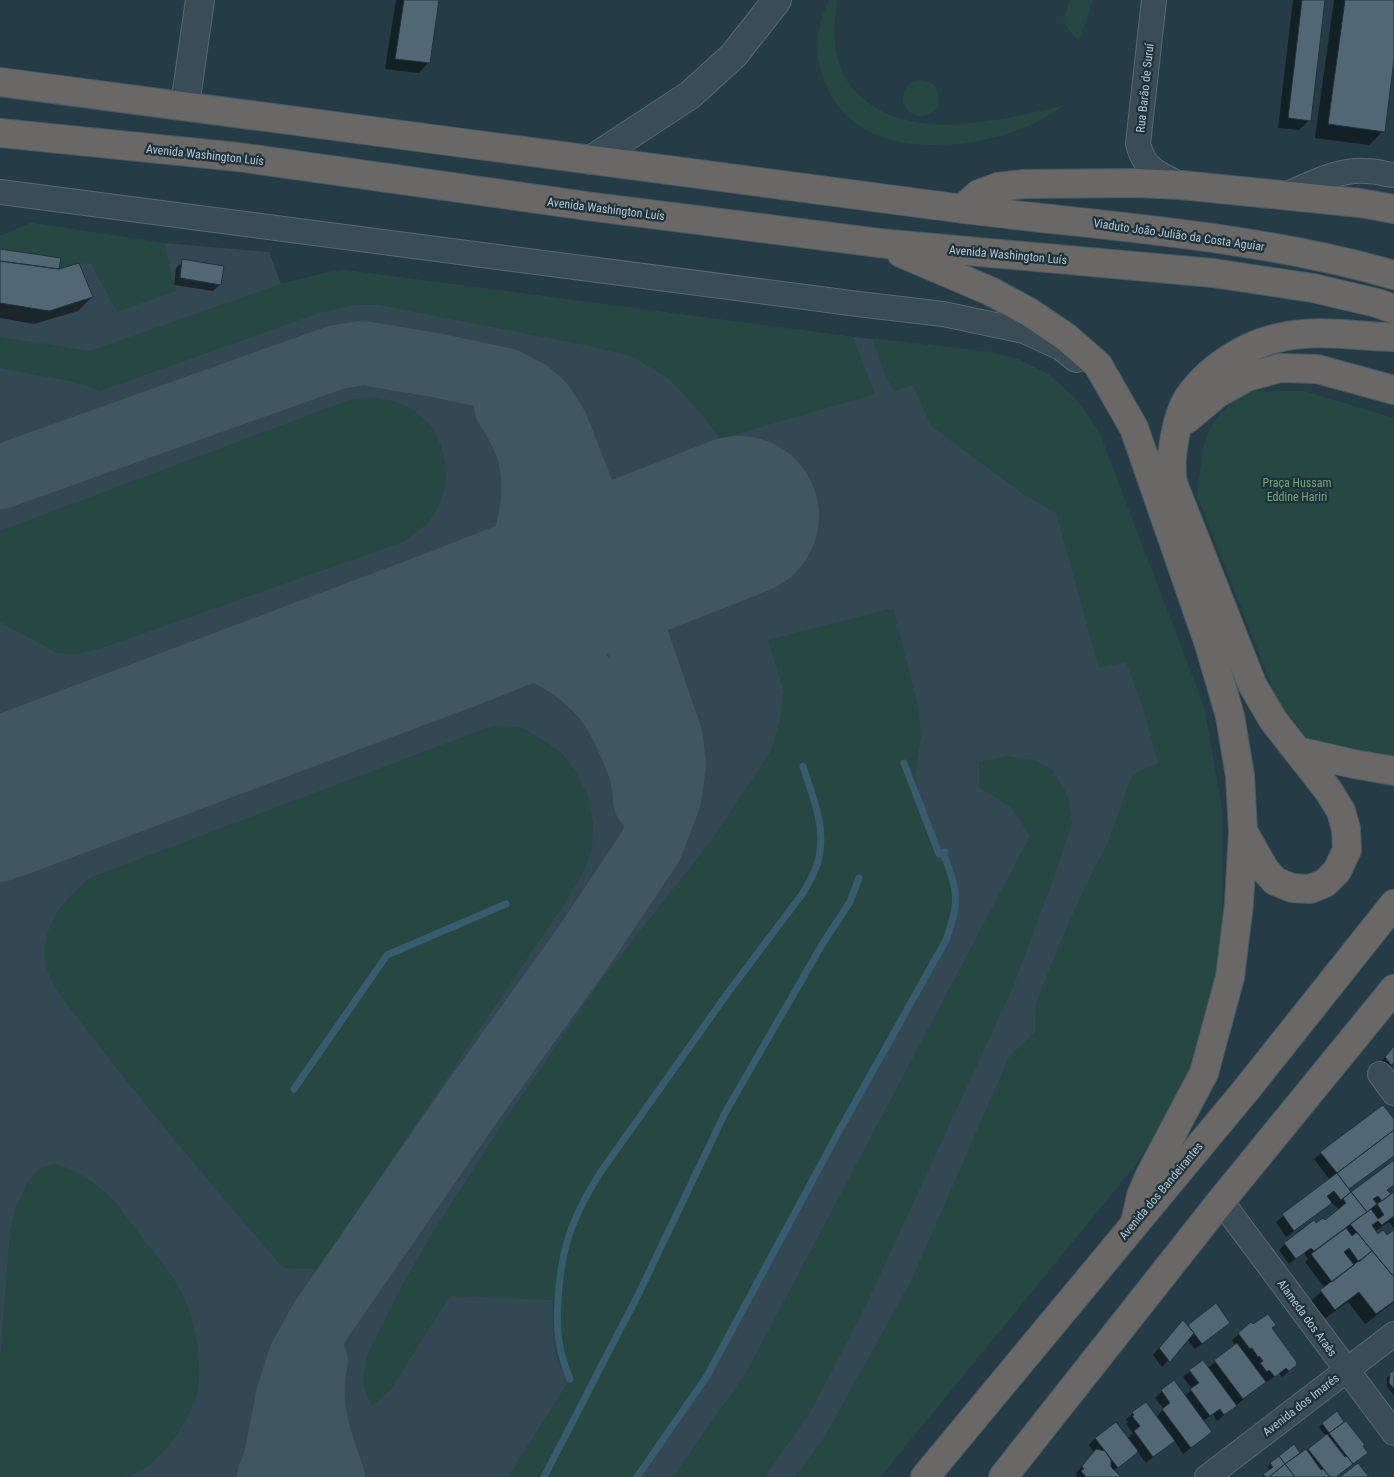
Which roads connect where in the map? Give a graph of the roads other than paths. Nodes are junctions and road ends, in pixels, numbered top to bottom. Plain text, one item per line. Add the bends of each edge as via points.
1 (200, 0) edge
2 (777, 0) edge
3 (1154, 0) edge
4 (0, 82) edge
5 (185, 105) junction
6 (0, 133) edge
7 (591, 160) junction
8 (1394, 175) edge
9 (1181, 185) junction
10 (0, 192) edge
11 (1283, 196) junction
12 (1394, 208) edge
13 (962, 209) junction
14 (879, 243) junction
15 (1394, 275) edge
16 (1394, 309) edge
17 (1394, 337) edge
18 (1394, 390) edge
19 (1178, 425) junction
20 (1134, 428) junction
21 (1296, 751) junction
22 (1394, 771) edge
23 (1243, 830) junction
24 (1394, 904) edge
25 (1394, 989) edge
26 (1380, 1074) dead end
27 (1394, 1093) edge
28 (1222, 1201) junction
29 (1134, 1223) junction
30 (1394, 1334) edge
31 (1346, 1370) junction
32 (1394, 1433) edge
33 (925, 1477) edge
34 (1003, 1477) edge
35 (1208, 1477) edge

1 - 5 street
2 - 7 street via 734,55 690,95
3 - 9 street, Rua Barão de Suruí via 1138,144 1149,167
4 - 5 highway
5 - 7 highway
6 - 14 highway, Avenida Washington Luís via 238,157 594,208
7 - 13 highway
8 - 11 street via 1366,171 1343,173
9 - 11 highway
9 - 13 highway via 1024,184 998,187 979,194
10 - 20 street via 942,314 990,323 1024,332 1061,348 1099,380
11 - 12 highway
13 - 15 highway, Viaduto João Julião da Costa Aguiar via 1214,238 1296,252
14 - 16 highway, Avenida Washington Luís via 1213,273 1313,288
14 - 20 highway via 990,291 1066,337 1098,365
17 - 19 highway via 1304,334 1274,338 1251,346 1208,374 1187,400
18 - 19 highway via 1316,368 1280,368 1247,377 1218,393
19 - 21 highway via 1173,440 1172,476 1180,501 1252,684
20 - 23 highway via 1209,644 1230,716 1240,776
21 - 22 highway
21 - 23 highway via 1328,790 1340,811 1346,829 1347,850 1337,870 1325,883 1310,889 1292,888 1275,881 1265,870
23 - 29 highway via 1239,904 1230,977 1207,1064 1150,1175
24 - 29 highway, Avenida dos Bandeirantes via 1246,1090
25 - 28 highway
26 - 27 street
28 - 31 street, Alameda dos Araês
28 - 34 highway
29 - 33 highway, Avenida dos Bandeirantes
30 - 31 street, Avenida dos Imarés
31 - 32 street, Alameda dos Araês
31 - 35 street, Avenida dos Imarés

